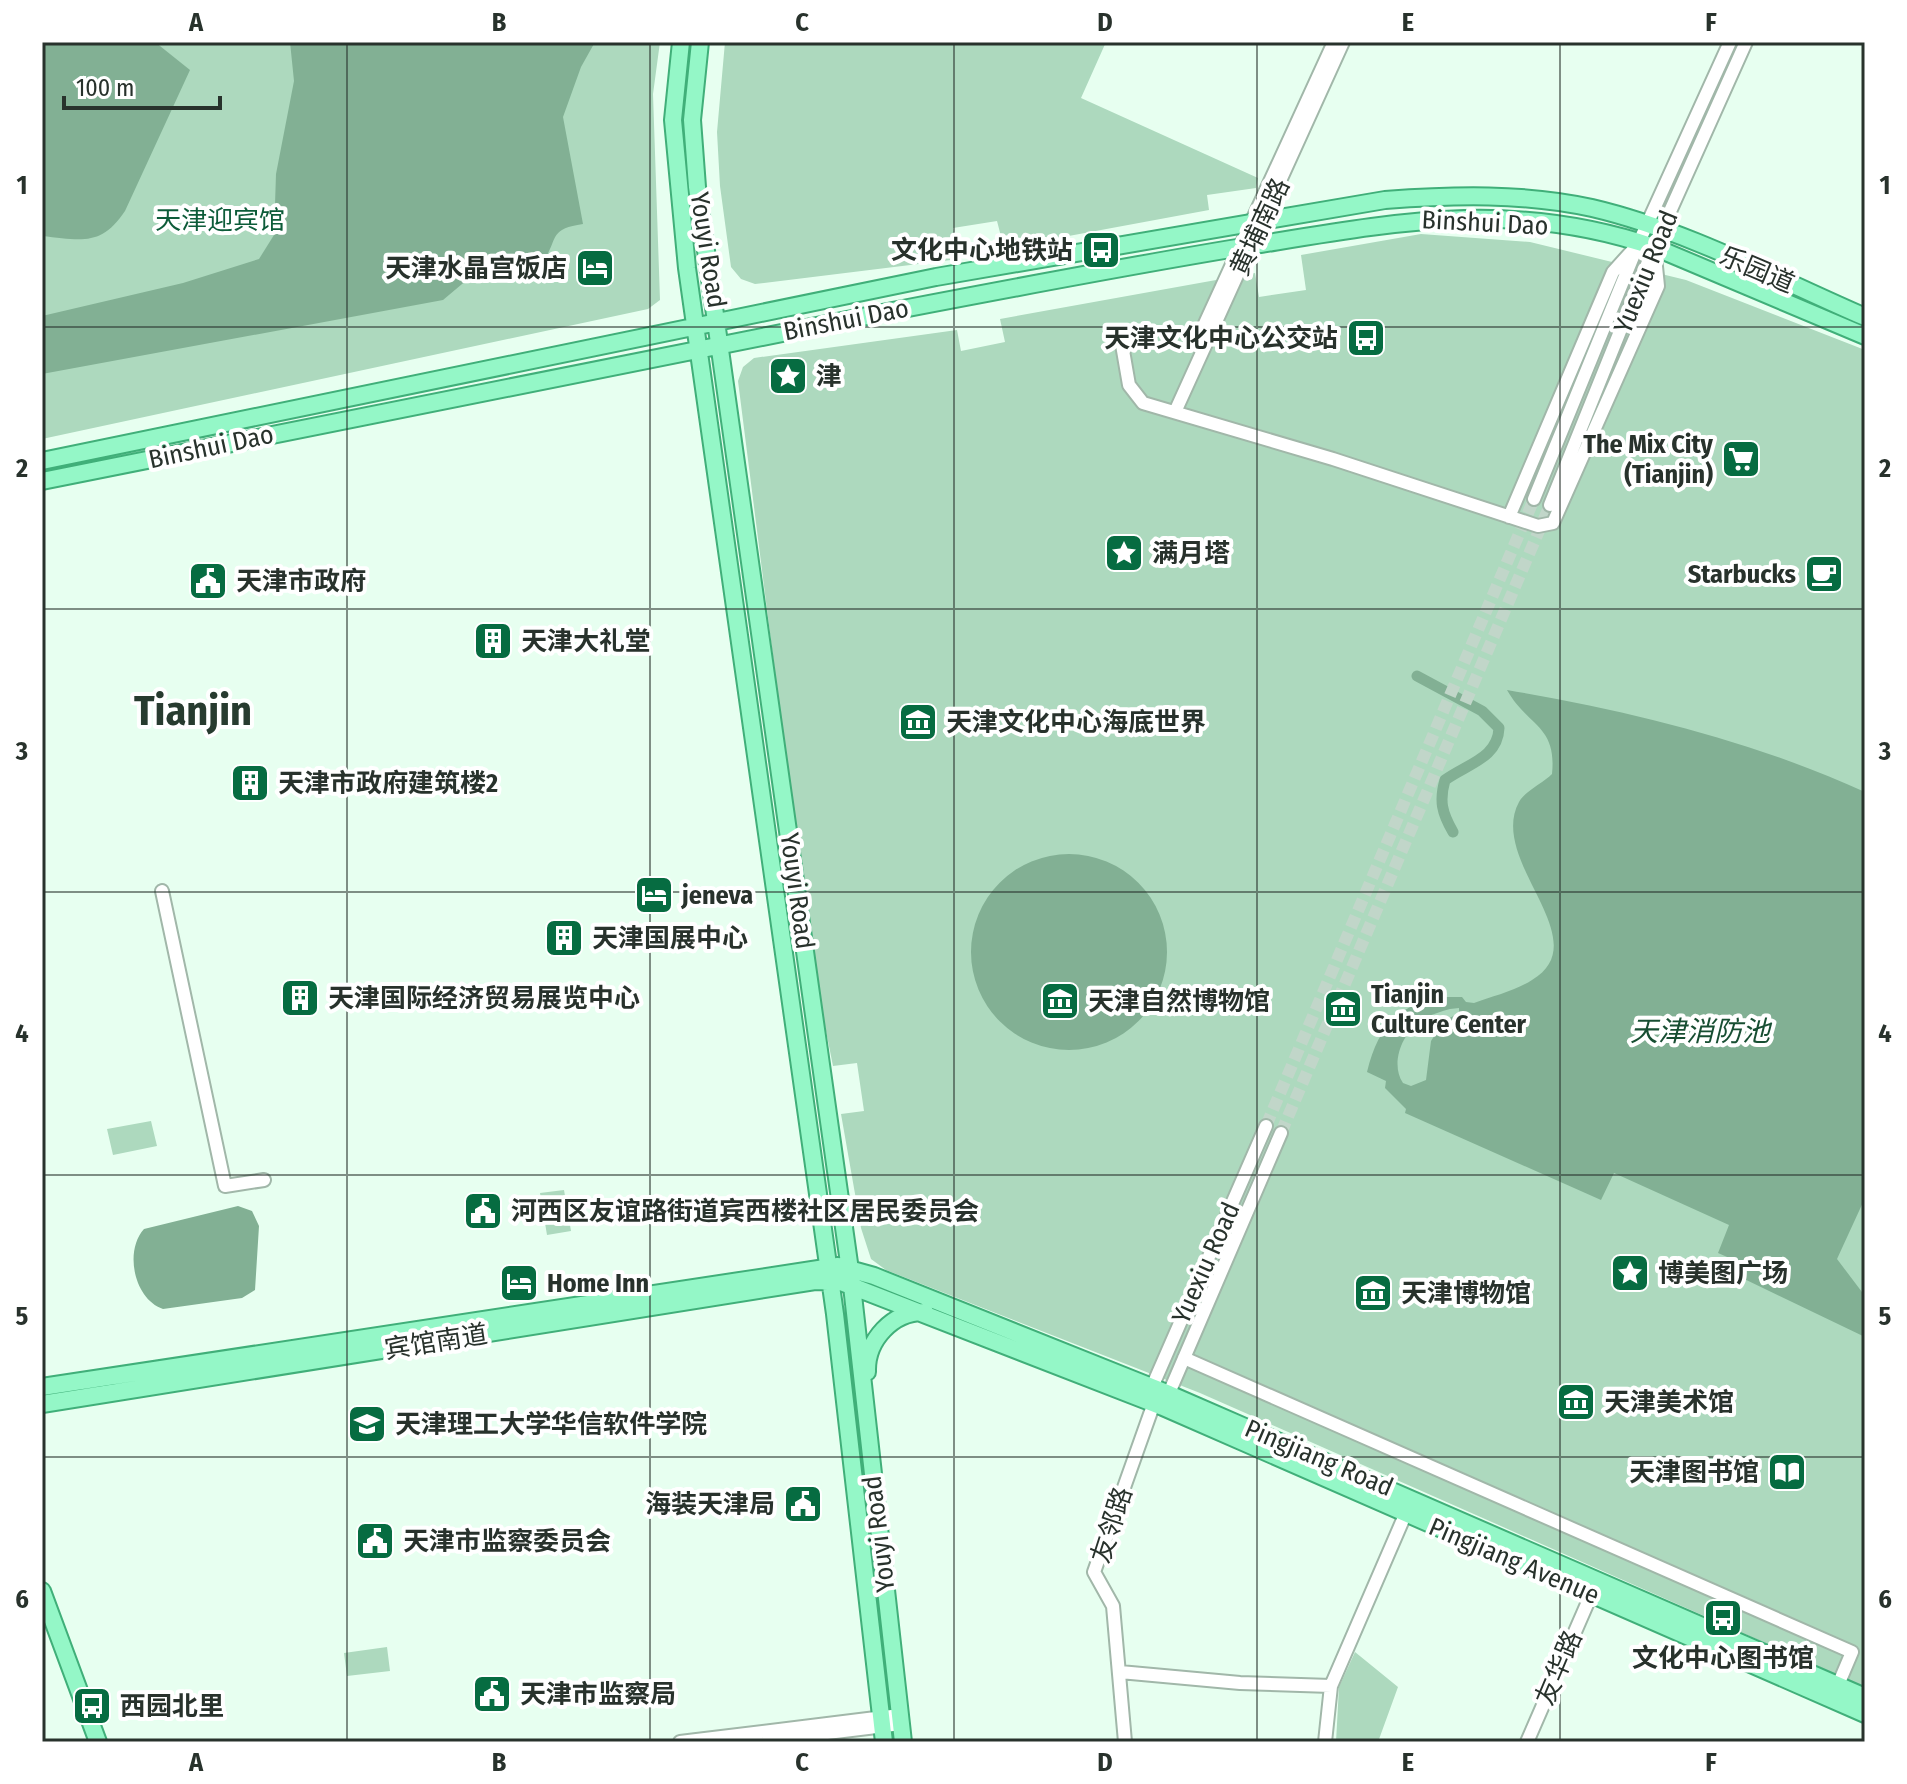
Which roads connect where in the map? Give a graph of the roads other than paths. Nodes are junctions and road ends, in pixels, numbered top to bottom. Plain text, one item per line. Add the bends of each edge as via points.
1 (681, 42) edge
2 (700, 42) edge
3 (1334, 42) edge
4 (1343, 42) edge
5 (1730, 42) edge
6 (1746, 42) edge
7 (1257, 224) junction
8 (1655, 227) junction
9 (1647, 245) junction
10 (1246, 246) junction
11 (1865, 317) edge
12 (719, 320) junction
13 (696, 325) junction
14 (1865, 336) edge
15 (1124, 338) dead end
16 (722, 344) junction
17 (700, 347) junction
18 (1172, 409) junction
19 (42, 461) edge
20 (42, 481) edge
21 (1534, 499) tunnel mouth
22 (1550, 505) tunnel mouth
23 (1509, 516) junction
24 (162, 891) dead end
25 (1266, 1126) tunnel mouth
26 (1281, 1133) tunnel mouth
27 (264, 1180) dead end
28 (828, 1273) junction
29 (850, 1276) junction
30 (927, 1312) junction
31 (1184, 1358) junction
32 (42, 1387) edge
33 (1157, 1398) junction
34 (42, 1404) edge
35 (866, 1411) junction
36 (1405, 1515) junction
37 (42, 1591) edge
38 (1591, 1595) junction
39 (42, 1618) edge
40 (1120, 1672) junction
41 (1838, 1685) junction
42 (1331, 1686) junction
43 (1865, 1697) edge
44 (1865, 1714) edge
45 (900, 1720) junction
46 (883, 1729) edge
47 (87, 1742) edge
48 (98, 1742) edge
49 (680, 1742) edge
50 (753, 1742) edge
51 (903, 1742) edge
52 (1125, 1742) edge
53 (1325, 1742) edge
54 (1527, 1742) edge

1 - 13 main road, Youyi Road via 675,152
2 - 12 main road, Youyi Road via 693,141
3 - 7 street, 黄埔南路
4 - 7 street, 黄埔南路
5 - 8 street, Yuexiu Road
6 - 8 street, Yuexiu Road
7 - 8 main road, Binshui Dao via 1385,200 1471,196 1574,205
7 - 10 street, 黄埔南路
7 - 12 main road, Binshui Dao via 936,277
8 - 9 street, Yuexiu Road
8 - 11 main road, 乐园道
9 - 10 main road, Binshui Dao via 1544,224 1453,217
9 - 14 main road, 乐园道
9 - 21 street, Yuexiu Road
9 - 22 street, Yuexiu Road
9 - 23 street via 1613,272
9 - 23 street via 1658,286 1553,523 1538,526
10 - 16 main road, Binshui Dao
10 - 18 street, 黄埔南路
12 - 13 main road, Binshui Dao
12 - 16 main road, Youyi Road
13 - 17 main road, Youyi Road
13 - 19 main road, Binshui Dao
15 - 18 street via 1132,392 1143,403
16 - 17 main road, Binshui Dao
16 - 29 main road, Youyi Road
17 - 20 main road, Binshui Dao
17 - 28 main road, Youyi Road
18 - 23 street
24 - 27 street via 225,1186
25 - 33 street, Yuexiu Road
26 - 31 street, Yuexiu Road
28 - 29 main road
28 - 32 main road, 宾馆南道
28 - 34 main road, 宾馆南道
28 - 46 main road, Youyi Road
29 - 30 main road
29 - 33 main road
29 - 35 main road, Youyi Road
30 - 33 main road
30 - 35 main road via 901,1317 874,1341 867,1366
31 - 33 street, Yuexiu Road
31 - 41 street via 1852,1652
33 - 36 main road, Pingjiang Avenue
33 - 40 street, 友邻路 via 1094,1572 1113,1606
33 - 41 main road, Pingjiang Road
35 - 45 main road, Youyi Road
36 - 38 main road, Pingjiang Avenue
36 - 42 street
37 - 48 main road
38 - 44 main road, Pingjiang Avenue
38 - 54 street, 友华路
39 - 47 main road
40 - 42 street
40 - 52 street, 友邻路
41 - 43 main road, Pingjiang Road
42 - 53 street
45 - 46 street
45 - 51 main road, Youyi Road
46 - 49 street
46 - 50 street

